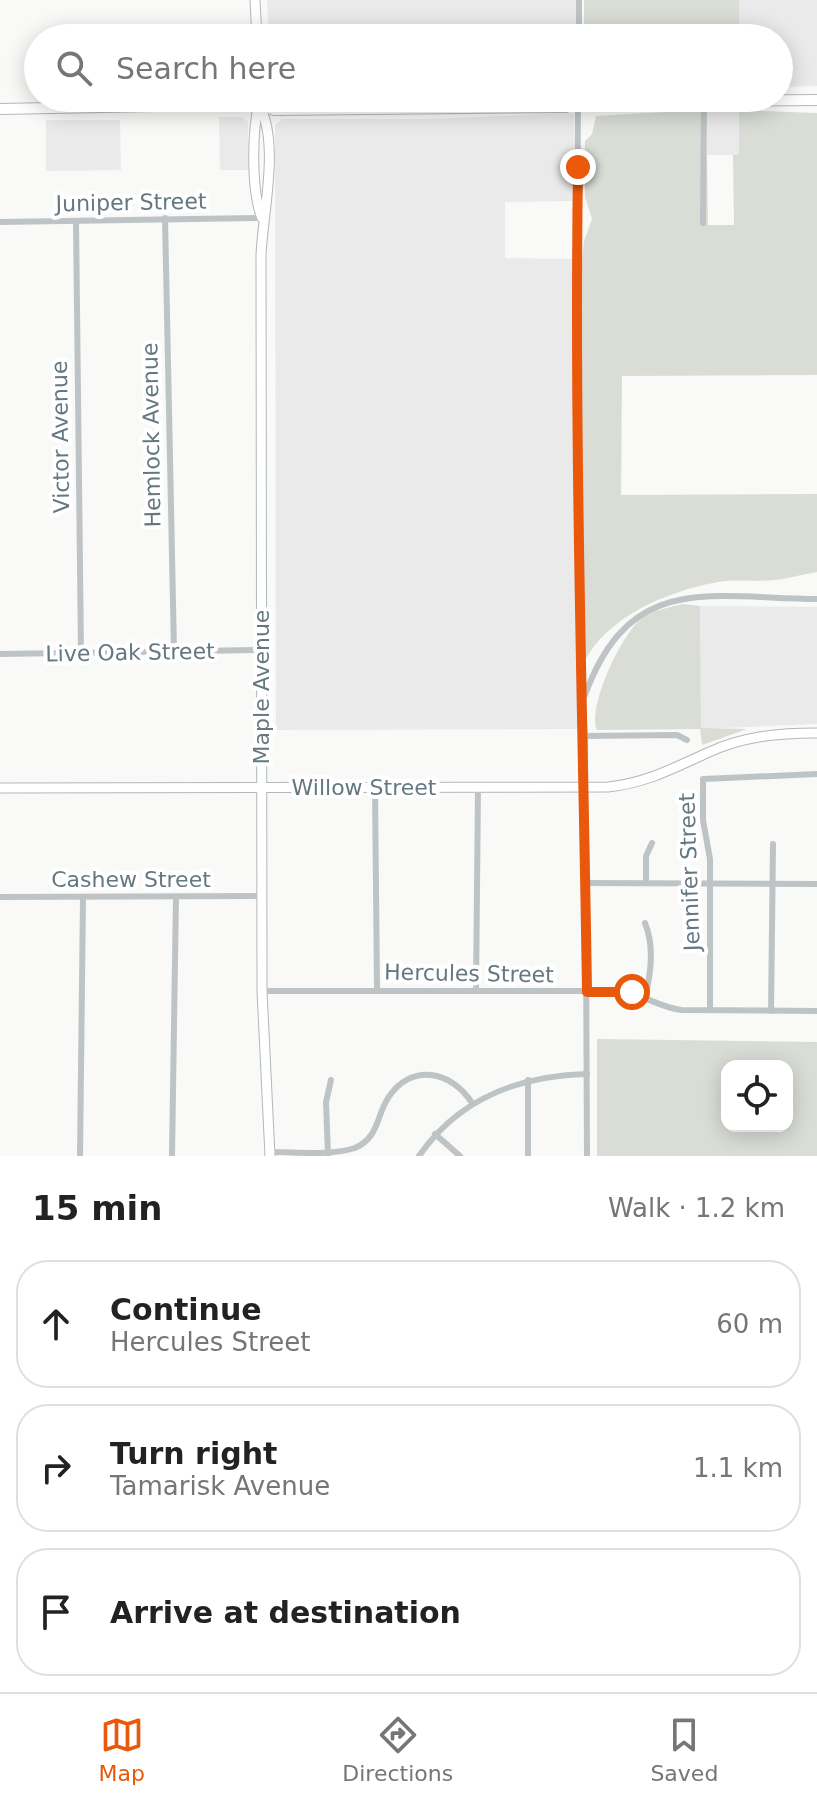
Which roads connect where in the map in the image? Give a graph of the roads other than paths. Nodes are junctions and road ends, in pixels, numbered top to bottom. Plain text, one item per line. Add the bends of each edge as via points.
1 (255, 0) edge
2 (579, 0) edge
3 (256, 24) edge
4 (579, 24) edge
5 (793, 100) edge
6 (817, 100) edge
7 (24, 108) edge
8 (0, 109) edge
9 (264, 112) edge
10 (575, 112) edge
11 (704, 112) edge
12 (165, 218) junction
13 (262, 218) junction
14 (76, 221) junction
15 (0, 222) edge
16 (703, 223) dead end
17 (817, 599) edge
18 (261, 650) junction
19 (174, 651) junction
20 (81, 653) junction
21 (0, 654) edge
22 (584, 699) junction
23 (817, 733) edge
24 (585, 736) junction
25 (687, 740) dead end
26 (817, 774) edge
27 (262, 787) junction
28 (375, 787) junction
29 (0, 788) edge
30 (478, 788) junction
31 (584, 788) junction
32 (652, 843) dead end
33 (773, 844) dead end
34 (585, 883) junction
35 (646, 883) junction
36 (711, 883) junction
37 (773, 884) junction
38 (817, 884) edge
39 (261, 896) junction
40 (0, 897) edge
41 (83, 897) junction
42 (176, 897) junction
43 (645, 923) dead end
44 (377, 989) junction
45 (262, 991) junction
46 (476, 991) junction
47 (587, 992) junction
48 (645, 997) junction
49 (710, 1010) junction
50 (771, 1011) junction
51 (817, 1011) edge
52 (587, 1074) junction
53 (331, 1080) dead end
54 (528, 1080) junction
55 (472, 1103) junction
56 (435, 1134) junction
57 (270, 1154) edge
58 (328, 1154) edge
59 (80, 1156) edge
60 (172, 1156) edge
61 (419, 1156) edge
62 (460, 1156) edge
63 (528, 1156) edge
64 (587, 1156) edge

1 - 3 street
2 - 4 street
5 - 6 main road
7 - 8 main road
9 - 13 street, Maple Avenue via 268,200
10 - 22 street
11 - 16 street
12 - 13 street, Juniper Street
12 - 14 street, Juniper Street
12 - 19 street, Hemlock Avenue
13 - 18 street, Maple Avenue
14 - 15 street, Juniper Street
14 - 20 street, Victor Avenue
17 - 22 street via 700,598 658,605 636,616 610,642
18 - 19 street, Live Oak Street
18 - 27 street, Maple Avenue
19 - 20 street, Live Oak Street
20 - 21 street, Live Oak Street
22 - 24 street
23 - 31 street via 753,737 656,778
24 - 25 street via 677,735
24 - 31 street
26 - 36 street, Jennifer Street via 703,779
27 - 28 street, Willow Street
27 - 29 street, Willow Street
27 - 39 street, Maple Avenue
28 - 30 street, Willow Street
28 - 44 street
30 - 31 street, Willow Street
30 - 46 street
31 - 34 street
32 - 35 street via 646,856
33 - 37 street
34 - 35 street
34 - 47 street
35 - 36 street
36 - 37 street
36 - 49 street, Jennifer Street
37 - 38 street
37 - 50 street
39 - 42 street, Cashew Street
39 - 45 street, Maple Avenue
40 - 41 street, Cashew Street
41 - 42 street, Cashew Street
41 - 59 street
42 - 60 street
43 - 48 street via 650,935
44 - 45 street, Hercules Street
44 - 46 street, Hercules Street
45 - 57 street, Maple Avenue
46 - 47 street, Hercules Street
47 - 48 street, Hercules Street
47 - 52 street
48 - 49 street, Hercules Street via 670,1009
49 - 50 street, Hercules Street
50 - 51 street, Hercules Street
52 - 54 street
52 - 64 street
53 - 58 street via 326,1102
54 - 55 street
54 - 63 street
55 - 56 street
55 - 58 street via 453,1081 429,1074 410,1079 387,1099 370,1138
56 - 61 street
56 - 62 street
57 - 58 street

